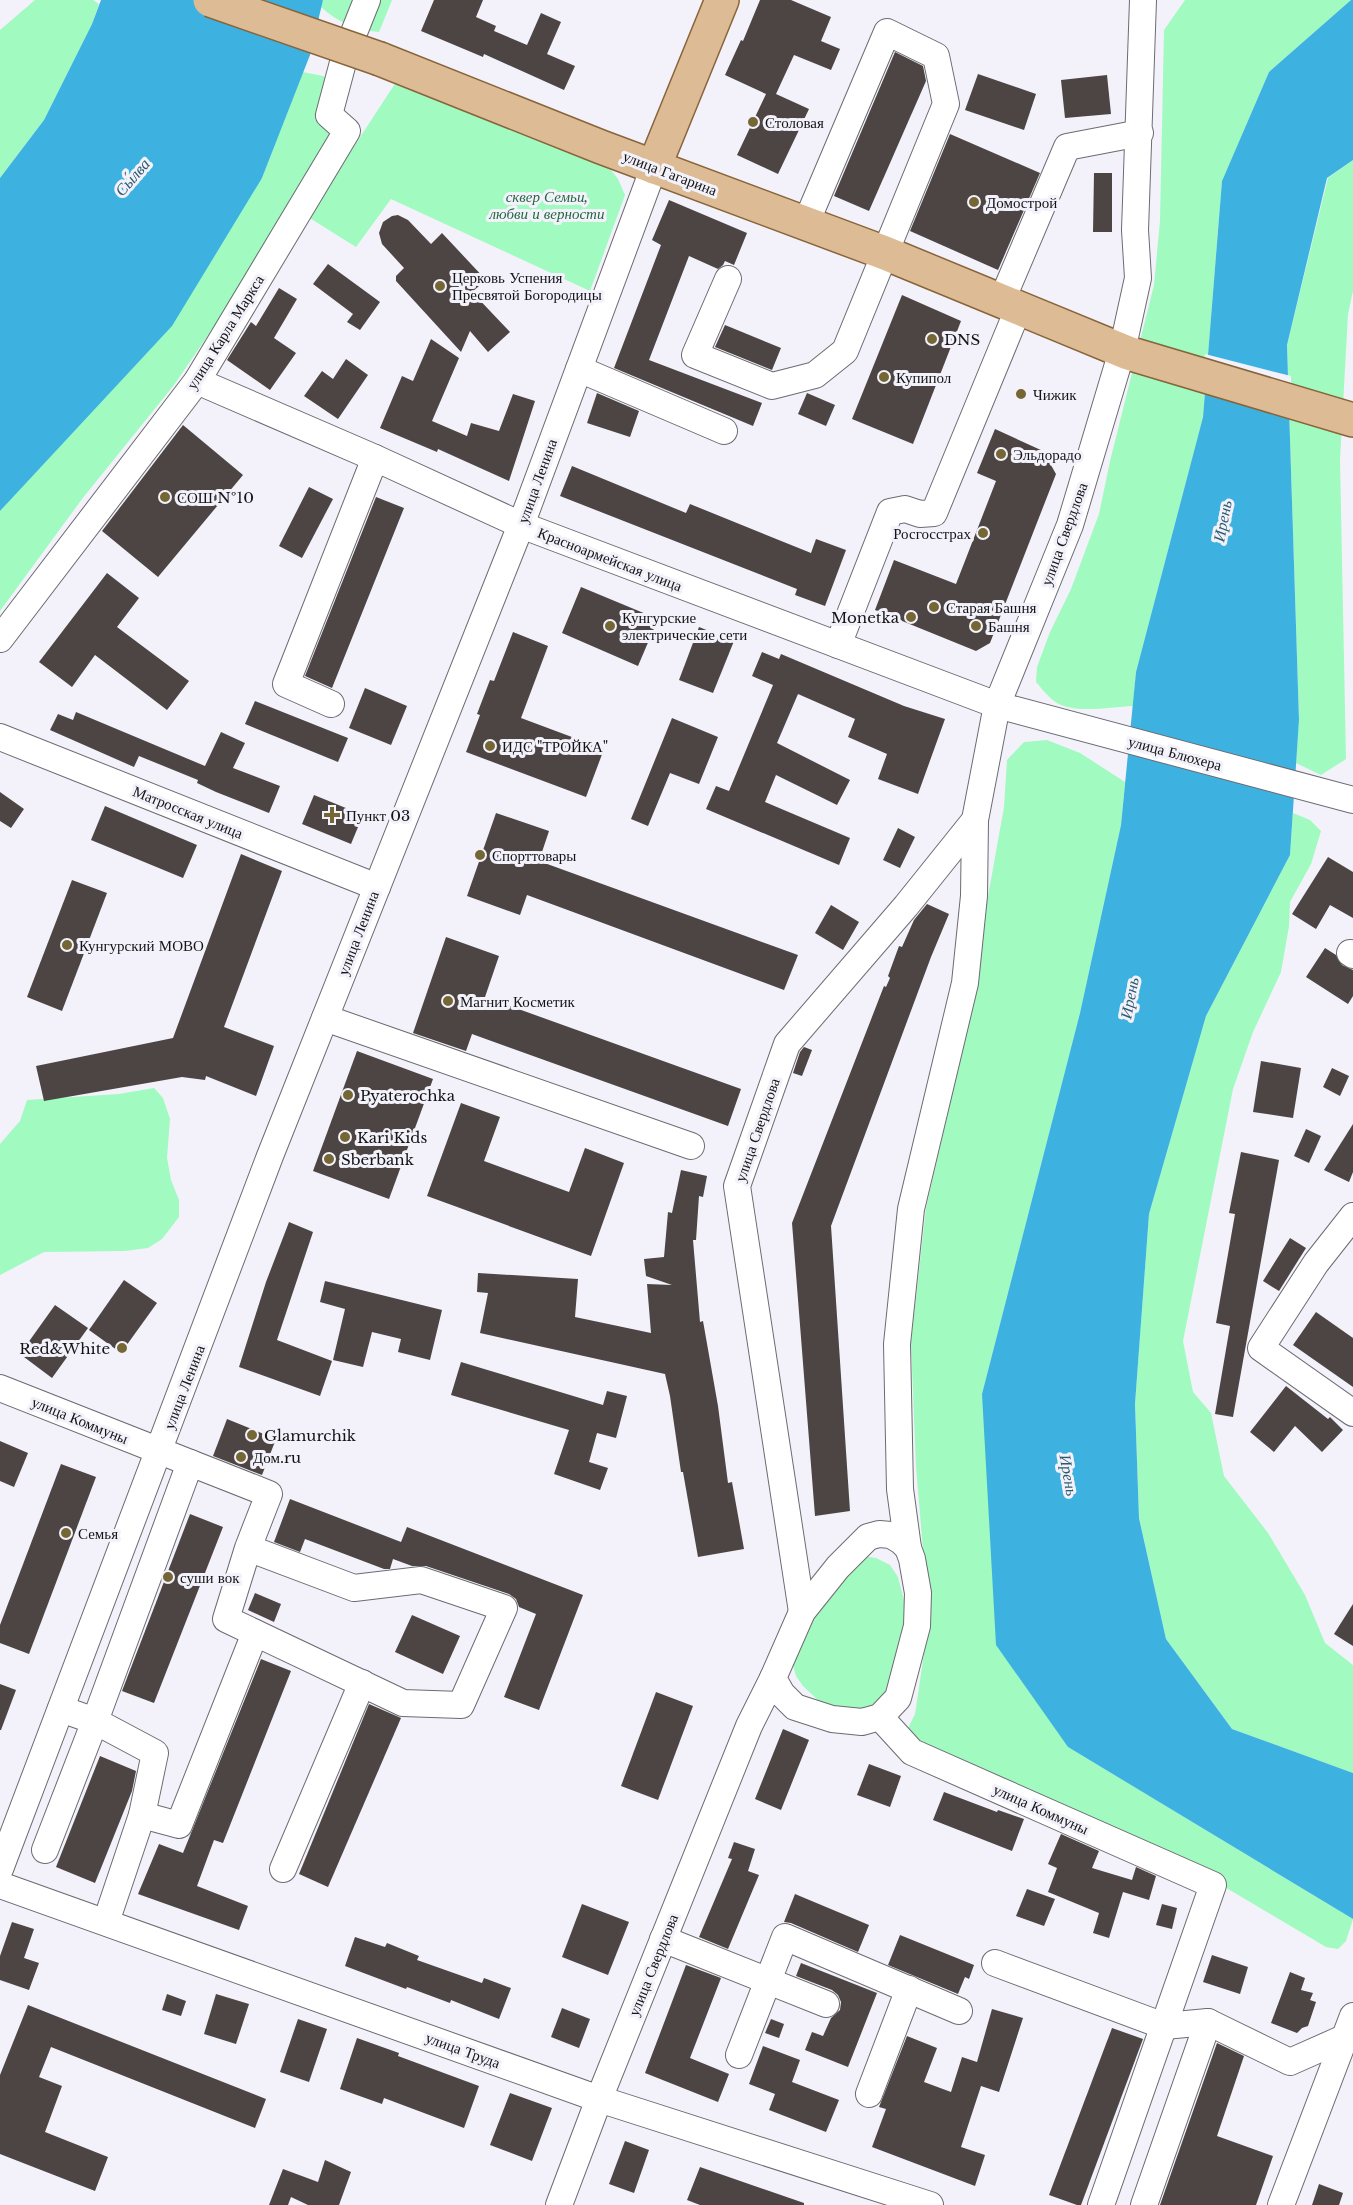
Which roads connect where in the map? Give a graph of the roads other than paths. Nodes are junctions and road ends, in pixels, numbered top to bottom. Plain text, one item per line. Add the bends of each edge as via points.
1 (210, 0) edge
2 (368, 0) edge
3 (722, 0) edge
4 (1143, 0) edge
5 (1140, 133) junction
6 (654, 166) junction
7 (806, 223) junction
8 (885, 253) junction
9 (728, 279) dead end
10 (1010, 304) junction
11 (1125, 352) junction
12 (579, 369) junction
13 (197, 381) junction
14 (1348, 418) edge
15 (724, 431) dead end
16 (375, 458) junction
17 (521, 525) junction
18 (0, 639) edge
19 (838, 645) junction
20 (331, 704) dead end
21 (997, 705) junction
22 (0, 736) edge
23 (1353, 800) edge
24 (975, 820) junction
25 (377, 887) junction
26 (325, 1018) junction
27 (691, 1146) dead end
28 (1353, 1216) edge
29 (0, 1388) edge
30 (1353, 1413) edge
31 (159, 1451) junction
32 (190, 1463) junction
33 (900, 1489) junction
34 (868, 1537) junction
35 (249, 1548) junction
36 (908, 1548) junction
37 (802, 1612) junction
38 (255, 1633) junction
39 (773, 1677) junction
40 (362, 1683) junction
41 (795, 1707) junction
42 (61, 1709) junction
43 (880, 1717) junction
44 (95, 1721) junction
45 (749, 1726) junction
46 (142, 1815) junction
47 (45, 1850) dead end
48 (0, 1869) edge
49 (283, 1869) dead end
50 (0, 1885) edge
51 (106, 1922) junction
52 (663, 1939) junction
53 (995, 1963) dead end
54 (767, 1980) junction
55 (909, 1989) junction
56 (826, 2004) dead end
57 (959, 2011) dead end
58 (1208, 2022) junction
59 (1164, 2026) junction
60 (1349, 2027) edge
61 (739, 2055) dead end
62 (869, 2094) dead end
63 (599, 2099) junction
64 (559, 2205) edge
65 (930, 2205) edge
66 (1101, 2205) edge
67 (1144, 2205) edge
68 (1281, 2205) edge

1 - 6 main road, улица Гагарина, bridge via 380,59
2 - 13 street, улица Карла Маркса via 345,55 329,115 347,131
3 - 6 main road, улица Ленина
4 - 5 street
5 - 10 street via 1068,147
5 - 11 street, улица Свердлова via 1135,230 1138,278
6 - 7 main road, улица Гагарина
6 - 12 street, улица Ленина
7 - 8 main road, улица Гагарина
7 - 8 street via 887,32 936,56 946,104
8 - 9 street via 844,351 815,375 772,386 695,355
8 - 10 main road, улица Гагарина
10 - 11 main road, улица Гагарина
10 - 19 street via 934,513 905,509 890,513
11 - 14 main road, улица Гагарина
11 - 21 street, улица Свердлова via 1070,525
12 - 15 street
12 - 17 street, улица Ленина
13 - 16 street, Красноармейская улица
13 - 18 street, улица Карла Маркса
16 - 17 street, Красноармейская улица
16 - 20 street via 286,684
17 - 19 street, Красноармейская улица
17 - 25 street, улица Ленина
19 - 21 street, Красноармейская улица
21 - 23 street, улица Блюхера
21 - 24 street, улица Свердлова
22 - 25 street, Матросская улица
24 - 33 street, улица Свердлова via 974,896 965,983 911,1209 897,1344
24 - 37 street, улица Свердлова via 788,1044 737,1186
25 - 26 street, улица Ленина
26 - 27 street
26 - 31 street, улица Ленина
28 - 30 street via 1316,1263 1261,1348
29 - 31 street, улица Коммуны
31 - 32 street, улица Коммуны
31 - 42 street, улица Ленина
32 - 35 street, улица Коммуны via 269,1494
32 - 44 street
33 - 34 street
33 - 36 street, улица Свердлова
34 - 36 street via 891,1535
34 - 37 street, улица Свердлова
35 - 38 street via 226,1619
35 - 40 street via 354,1588 421,1580 504,1608 461,1705 403,1703
36 - 43 street, улица Свердлова via 918,1593 917,1626 898,1698
37 - 39 street, улица Свердлова
38 - 40 street
38 - 46 street via 179,1826
39 - 41 street
39 - 45 street, улица Свердлова
40 - 49 street
41 - 43 street via 832,1719 862,1722
41 - 45 street
42 - 44 street
42 - 48 street, улица Ленина
43 - 59 street, улица Коммуны via 912,1752 1213,1885
44 - 46 street via 155,1753
44 - 47 street
45 - 52 street, улица Свердлова
46 - 51 street
50 - 51 street, улица Труда
51 - 63 street, улица Труда
52 - 54 street
52 - 63 street, улица Свердлова
53 - 59 street
54 - 55 street via 785,1937
54 - 56 street
54 - 61 street
55 - 57 street
55 - 62 street
58 - 59 street
58 - 60 street via 1290,2062
58 - 67 street
59 - 66 street
60 - 68 street
63 - 64 street, улица Свердлова
63 - 65 street, улица Труда

